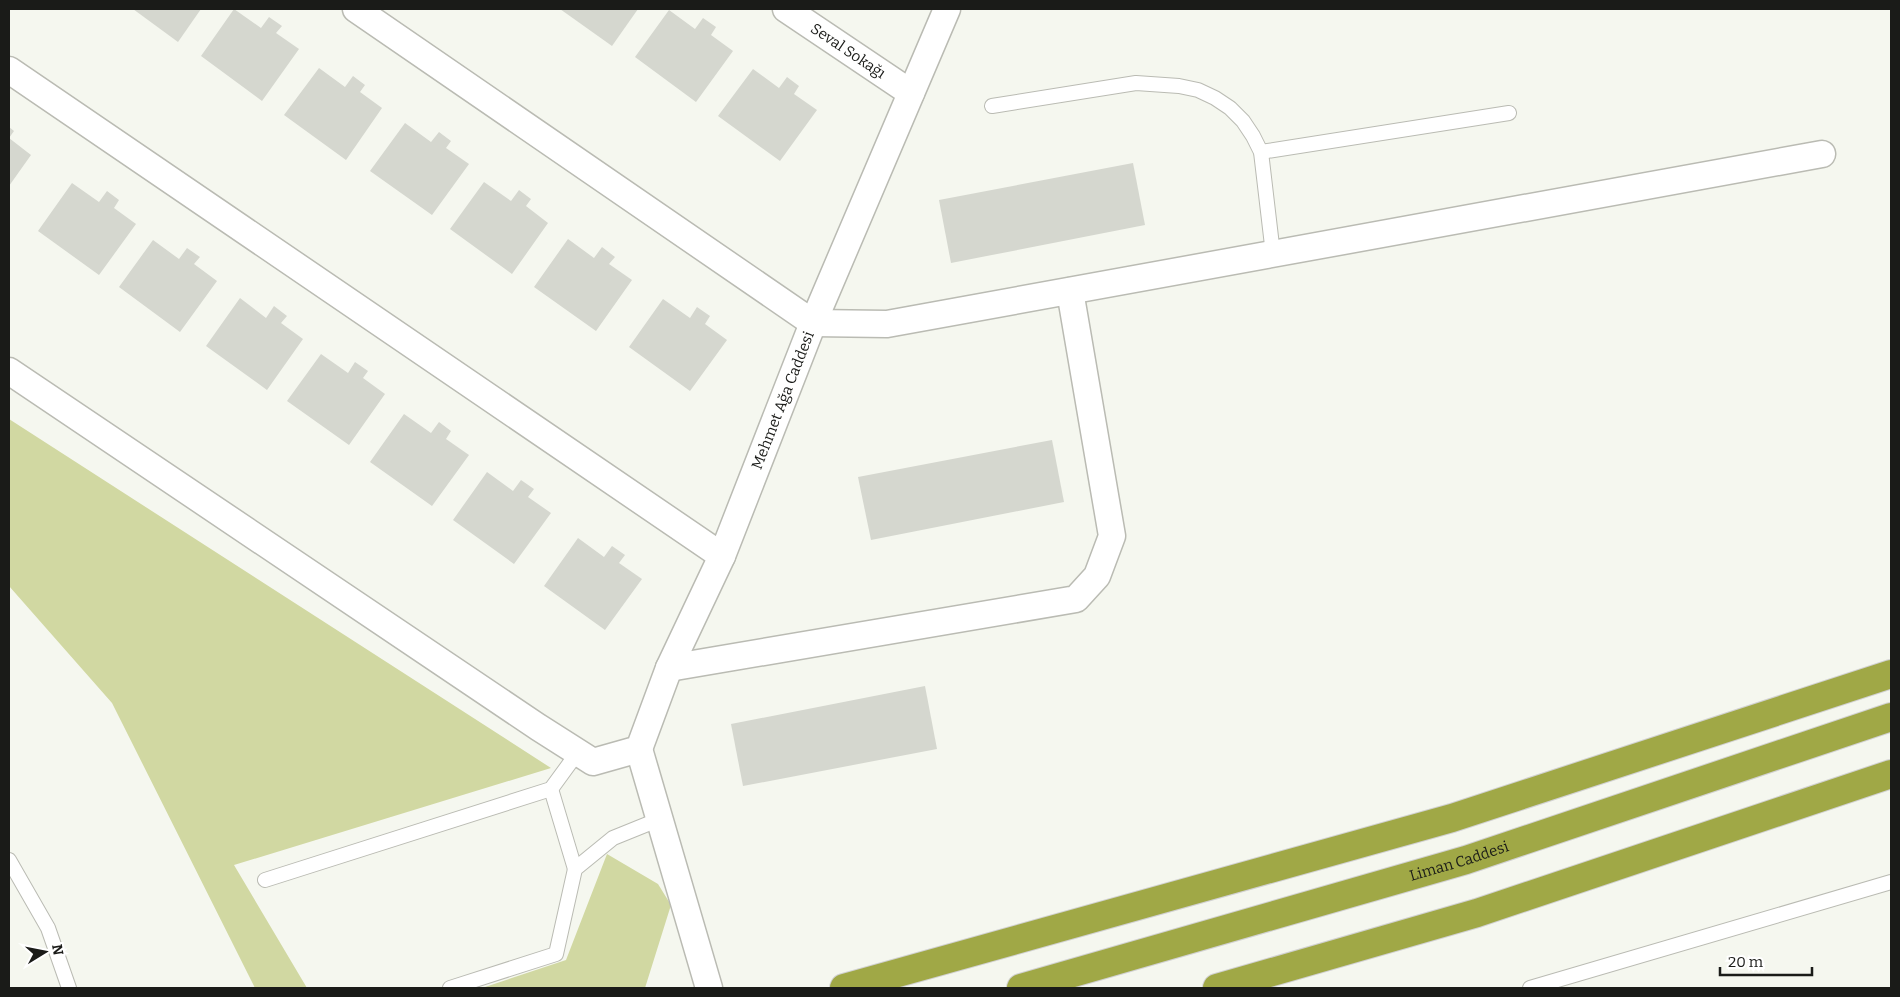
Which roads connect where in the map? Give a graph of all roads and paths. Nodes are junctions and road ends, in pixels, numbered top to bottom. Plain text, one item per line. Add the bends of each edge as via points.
1 (356, 9) edge
2 (786, 9) edge
3 (947, 9) edge
4 (9, 70) edge
5 (911, 93) junction
6 (992, 106) dead end
7 (1509, 113) dead end
8 (1261, 152) junction
9 (1822, 154) dead end
10 (1273, 254) junction
11 (1070, 291) junction
12 (813, 323) junction
13 (9, 371) edge
14 (722, 556) junction
15 (669, 668) junction
16 (1891, 674) edge
17 (1891, 717) edge
18 (639, 749) junction
19 (586, 757) junction
20 (1891, 774) edge
21 (551, 789) junction
22 (660, 819) junction
23 (9, 860) edge
24 (575, 869) junction
25 (265, 880) dead end
26 (1891, 882) edge
27 (69, 988) edge
28 (450, 988) edge
29 (709, 988) edge
30 (844, 988) edge
31 (1021, 988) edge
32 (1217, 988) edge
33 (1530, 988) edge

1 - 12 street
2 - 5 street, Seval Sokağı
3 - 5 street, Mehmet Ağa Caddesi
4 - 14 street
5 - 12 street, Mehmet Ağa Caddesi
6 - 8 lane via 1136,83 1179,86 1206,94 1230,108 1243,121
7 - 8 lane
8 - 10 lane
9 - 10 street
10 - 11 street
11 - 12 street via 887,324
11 - 15 street via 1112,536 1097,576 1076,599
12 - 14 street, Mehmet Ağa Caddesi
13 - 19 street
14 - 15 street, Mehmet Ağa Caddesi
15 - 18 street, Mehmet Ağa Caddesi
16 - 30 highway via 1452,818
17 - 31 highway, Liman Caddesi via 1466,860
18 - 19 street
18 - 22 street
19 - 21 lane
20 - 32 highway via 1477,913
21 - 24 lane
21 - 25 lane
22 - 24 lane via 613,838
22 - 29 street
23 - 27 lane via 48,928
24 - 28 lane via 556,954
26 - 33 lane

